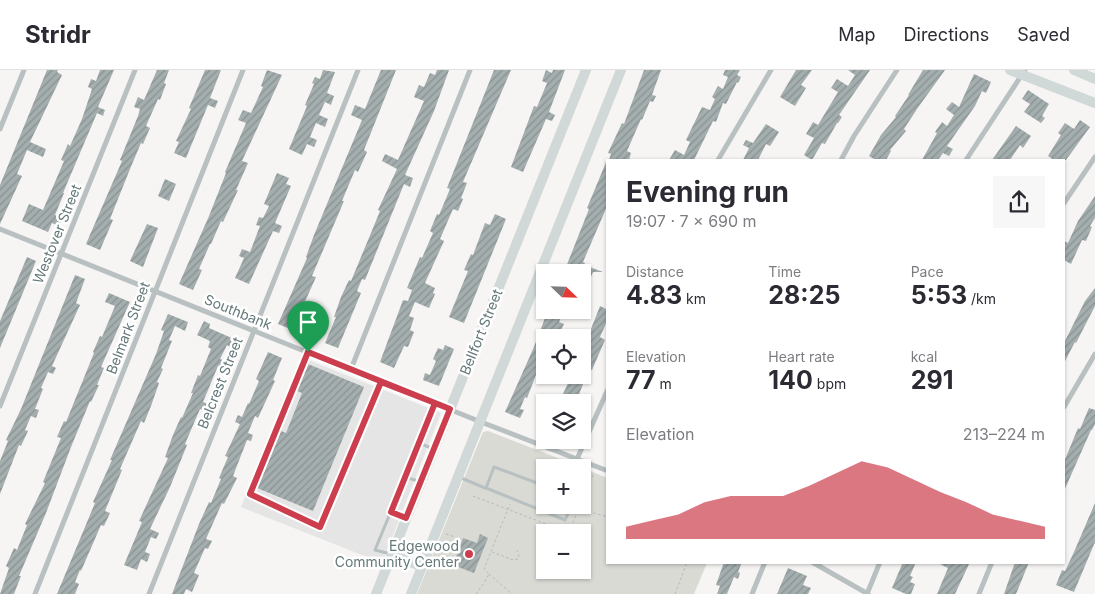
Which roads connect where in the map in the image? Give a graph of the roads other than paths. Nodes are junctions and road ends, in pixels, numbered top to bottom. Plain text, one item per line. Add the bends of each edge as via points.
1 (24, 70) edge
2 (135, 70) edge
3 (243, 70) edge
4 (358, 70) edge
5 (470, 70) edge
6 (586, 70) edge
7 (621, 70) edge
8 (771, 70) edge
9 (897, 70) edge
10 (1010, 70) edge
11 (1074, 70) edge
12 (1023, 72) edge
13 (1095, 79) edge
14 (1095, 103) edge
15 (0, 130) edge
16 (1095, 157) edge
17 (719, 159) edge
18 (842, 159) edge
19 (967, 159) edge
20 (1065, 202) edge
21 (0, 229) edge
22 (61, 253) junction
23 (154, 291) junction
24 (253, 330) junction
25 (308, 352) junction
26 (1095, 354) edge
27 (351, 370) junction
28 (381, 382) junction
29 (606, 394) edge
30 (435, 403) junction
31 (1065, 405) edge
32 (0, 406) edge
33 (450, 409) junction
34 (481, 422) junction
35 (419, 443) junction
36 (434, 449) junction
37 (577, 459) joint
38 (591, 464) edge
39 (606, 470) edge
40 (405, 477) junction
41 (458, 477) junction
42 (421, 482) junction
43 (536, 483) edge
44 (486, 488) junction
45 (536, 508) edge
46 (391, 512) junction
47 (551, 514) edge
48 (568, 514) edge
49 (406, 518) junction
50 (392, 554) junction
51 (764, 564) edge
52 (815, 564) edge
53 (879, 564) edge
54 (991, 564) edge
55 (422, 567) junction
56 (35, 594) edge
57 (148, 594) edge
58 (376, 594) edge
59 (411, 594) edge
60 (752, 594) edge
61 (867, 594) edge
62 (979, 594) edge

1 - 15 street
2 - 22 street, Westover Street
3 - 23 street, Belmark Street
4 - 24 street, Belcrest Street
5 - 27 street
6 - 33 main road, Bellfort Street
7 - 34 main road
8 - 17 street
9 - 18 street
10 - 12 main road
11 - 13 main road
12 - 14 main road
12 - 19 street
16 - 20 street
21 - 22 street, Southbank
22 - 23 street, Southbank
22 - 32 street, Westover Street
23 - 24 street, Southbank
23 - 56 street, Belmark Street
24 - 25 street, Southbank
24 - 57 street, Belcrest Street
25 - 27 street, Southbank
25 - 28 lane via 250,494 320,527
26 - 31 street
27 - 28 street, Southbank
28 - 30 street, Southbank
29 - 37 street
30 - 33 street, Southbank
30 - 35 lane
33 - 34 street, Southbank
33 - 36 main road, Bellfort Street
34 - 37 street, Southbank
34 - 41 main road
35 - 36 lane
35 - 40 lane
36 - 42 main road, Bellfort Street
38 - 39 street, Southbank
40 - 42 lane
40 - 46 lane
41 - 44 lane
41 - 55 main road
42 - 49 main road, Bellfort Street
43 - 44 lane via 494,467
44 - 45 lane
46 - 49 lane
46 - 50 lane via 375,550
47 - 48 lane via 565,520
49 - 50 main road, Bellfort Street
50 - 55 main road
50 - 58 main road, Bellfort Street
51 - 60 street
52 - 61 street
53 - 61 street
54 - 62 street
55 - 59 main road

